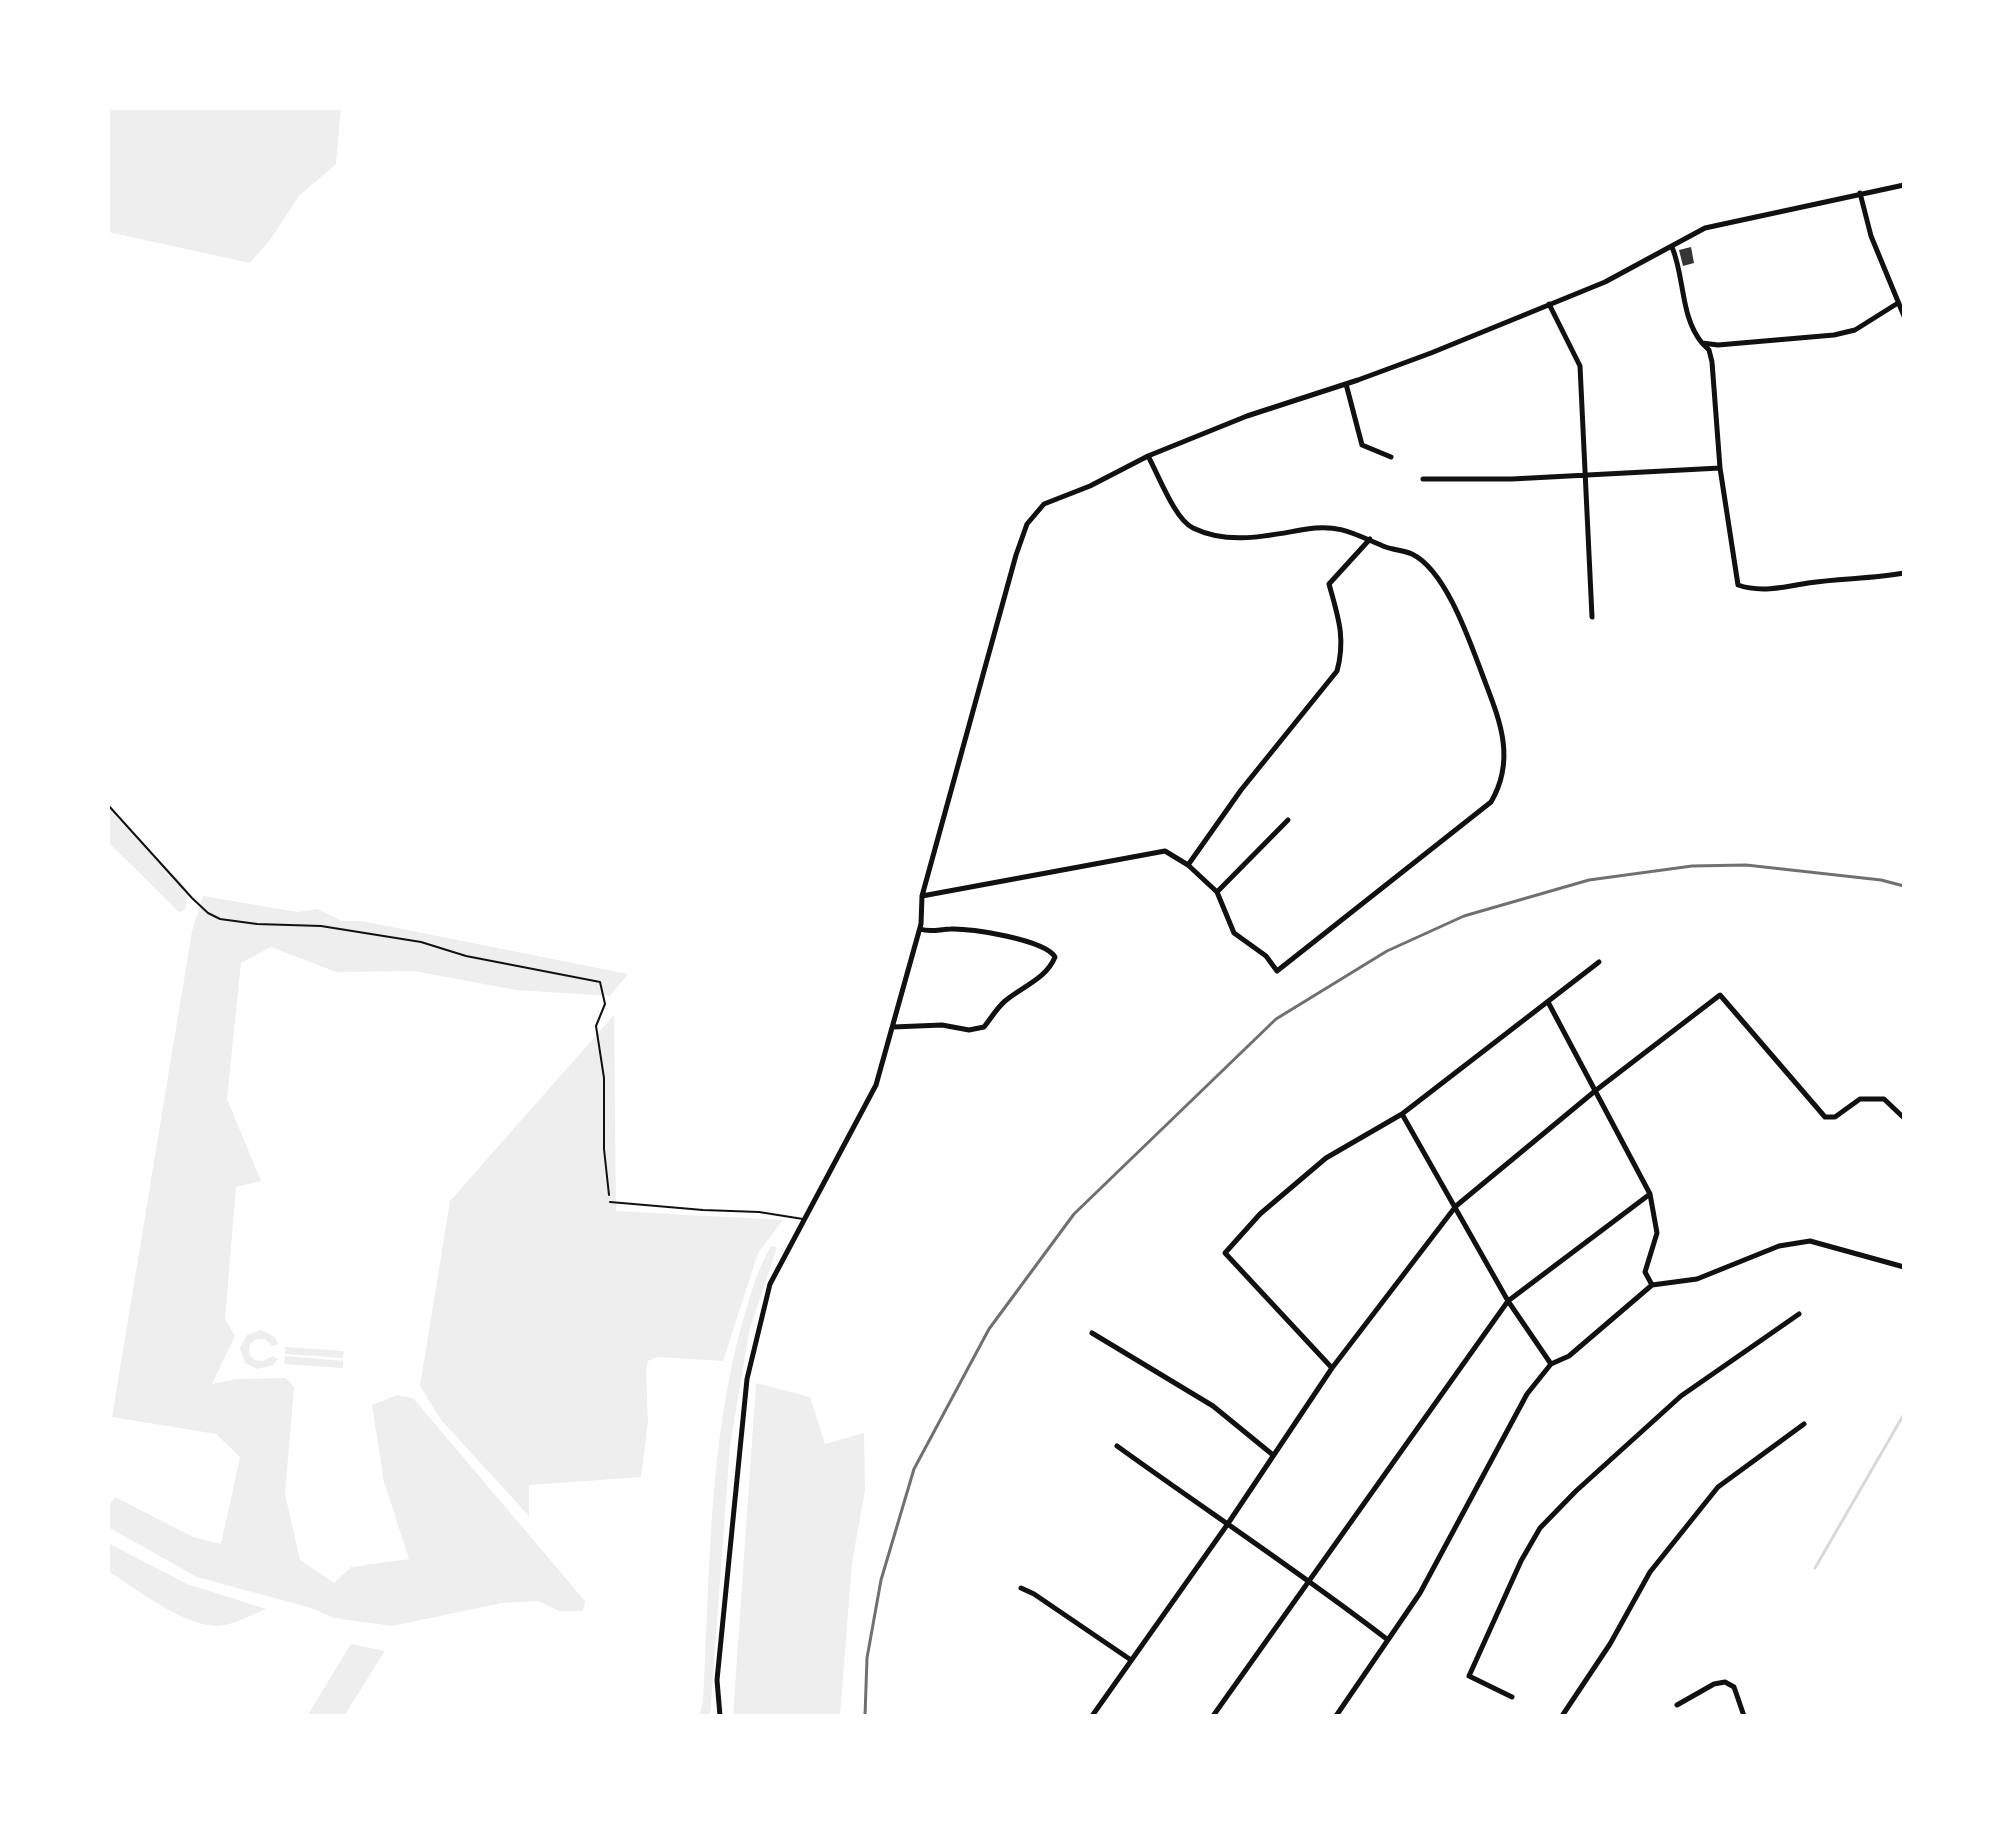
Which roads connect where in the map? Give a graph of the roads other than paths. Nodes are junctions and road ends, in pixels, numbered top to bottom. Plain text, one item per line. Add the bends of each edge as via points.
1 (1904, 185) edge
2 (1860, 193) junction
3 (1672, 247) junction
4 (1898, 303) junction
5 (1549, 304) junction
6 (1904, 316) edge
7 (1702, 343) junction
8 (1346, 384) junction
9 (1148, 456) junction
10 (1391, 457) dead end
11 (1720, 468) junction
12 (1586, 476) junction
13 (1423, 479) dead end
14 (1370, 539) junction
15 (1904, 573) edge
16 (1592, 617) dead end
17 (1288, 820) dead end
18 (1188, 865) junction
19 (1217, 892) junction
20 (922, 896) junction
21 (920, 929) junction
22 (1599, 962) dead end
23 (1548, 1002) junction
24 (893, 1027) junction
25 (1595, 1091) junction
26 (1402, 1114) junction
27 (1904, 1118) edge
28 (1650, 1194) junction
29 (610, 1202) road end
30 (1456, 1206) junction
31 (804, 1219) junction
32 (1904, 1267) edge
33 (1652, 1285) junction
34 (1508, 1301) junction
35 (1799, 1314) dead end
36 (1092, 1333) dead end
37 (1551, 1364) junction
38 (1332, 1368) junction
39 (1804, 1424) dead end
40 (1117, 1446) dead end
41 (1273, 1455) junction
42 (1227, 1525) junction
43 (1310, 1580) junction
44 (1021, 1588) dead end
45 (1388, 1640) junction
46 (1131, 1660) junction
47 (1512, 1697) dead end
48 (1677, 1705) dead end
49 (720, 1716) edge
50 (1092, 1716) edge
51 (1213, 1716) edge
52 (1336, 1716) edge
53 (1562, 1716) edge
54 (1744, 1716) edge

1 - 2 street
2 - 3 street via 1705,228
2 - 4 street
3 - 5 street
3 - 7 street via 1691,330
4 - 6 street
4 - 7 street via 1855,330 1834,335
5 - 8 street
5 - 12 street via 1580,366
7 - 11 street via 1712,362
8 - 9 street
8 - 10 street via 1362,445
9 - 14 street via 1190,527 1213,536 1262,538 1329,527
9 - 20 street via 1044,504 1027,524
11 - 12 street
11 - 15 street via 1738,585 1792,588
12 - 13 street
12 - 16 street
14 - 18 street via 1329,584 1342,631 1337,671
14 - 19 street via 1428,565 1461,618 1505,742 1502,776 1491,802 1277,971 1234,933
17 - 19 street
18 - 19 street
18 - 20 street via 1165,851
20 - 21 street
21 - 24 street
21 - 24 street via 984,932 1045,948 1055,957 984,1027
22 - 23 street
23 - 25 street
23 - 26 street
24 - 31 street via 876,1085
25 - 27 street via 1720,995 1825,1117 1835,1117 1860,1099 1884,1099
25 - 28 street
25 - 30 street
26 - 30 street
26 - 38 street via 1326,1158 1260,1214 1225,1253
28 - 33 street via 1657,1233 1645,1272
28 - 34 street
29 - 31 lane
30 - 34 street
30 - 38 street
31 - 49 street via 770,1284 747,1379 717,1680
32 - 33 street via 1810,1241 1779,1246 1697,1279
33 - 37 street via 1569,1356
34 - 37 street
34 - 43 street
35 - 47 street via 1681,1396 1540,1528 1469,1676
36 - 41 street via 1213,1406
37 - 45 street via 1527,1394 1420,1593
38 - 41 street
39 - 53 street via 1718,1487 1650,1572
40 - 42 street
41 - 42 street
42 - 43 street
42 - 46 street
43 - 45 street
43 - 51 street
44 - 46 street
45 - 52 street
46 - 50 street
48 - 54 street via 1725,1682 1734,1687

